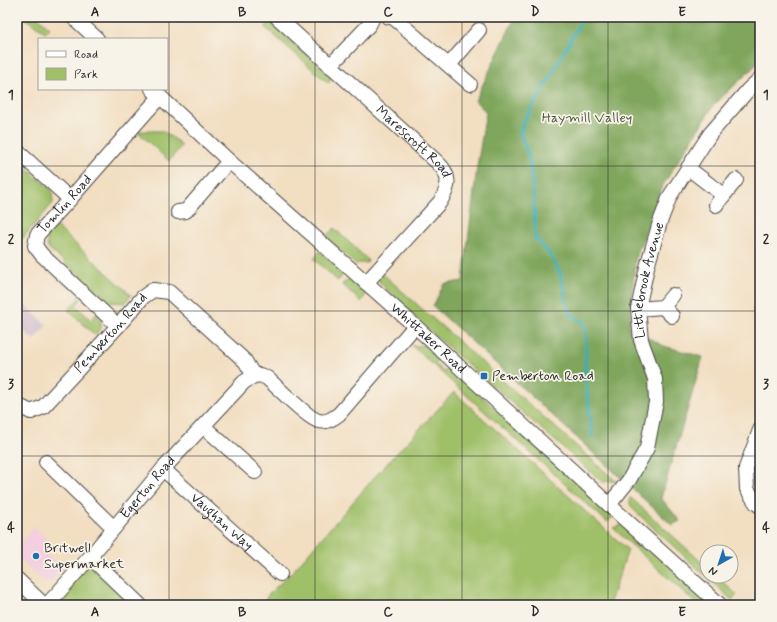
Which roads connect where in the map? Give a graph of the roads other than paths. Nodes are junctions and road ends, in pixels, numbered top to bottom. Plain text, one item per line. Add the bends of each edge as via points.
1 (73, 17) edge
2 (276, 17) edge
3 (373, 17) edge
4 (390, 17) edge
5 (479, 30) dead end
6 (96, 38) edge
7 (448, 65) junction
8 (330, 66) junction
9 (760, 79) edge
10 (470, 84) dead end
11 (156, 93) edge
12 (17, 151) edge
13 (229, 161) junction
14 (688, 168) junction
15 (736, 180) dead end
16 (70, 199) junction
17 (178, 212) dead end
18 (366, 283) junction
19 (673, 295) dead end
20 (638, 309) junction
21 (118, 326) junction
22 (415, 326) junction
23 (254, 376) junction
24 (17, 405) edge
25 (203, 426) junction
26 (760, 430) edge
27 (46, 462) dead end
28 (163, 469) junction
29 (255, 472) dead end
30 (609, 505) junction
31 (760, 506) edge
32 (114, 528) junction
33 (90, 557) junction
34 (280, 574) dead end
35 (17, 579) edge
36 (46, 605) edge
37 (140, 605) edge
38 (720, 605) edge

1 - 6 street
2 - 8 street, Marescroft Road
3 - 8 street via 369,25
4 - 7 street
5 - 7 street
7 - 10 street
8 - 18 street, Marescroft Road via 441,166 448,182 440,202
9 - 14 street, Littlebrook Avenue via 710,134
11 - 13 street, Whittaker Road
11 - 16 street, Tomlin Road via 148,110
12 - 16 street
13 - 17 street via 186,211
13 - 18 street, Whittaker Road
14 - 15 street via 719,200
14 - 20 street, Littlebrook Avenue via 670,196 660,222
16 - 21 street, Tomlin Road via 37,235 35,246
18 - 22 street, Whittaker Road
19 - 20 street via 668,311
20 - 30 street, Littlebrook Avenue via 641,340 655,379 656,402 647,448 629,480
21 - 23 street, Pemberton Road via 143,297 153,290 169,292 245,361
21 - 24 street, Pemberton Road via 44,407 31,412
22 - 23 street via 332,419 321,422 316,420 267,378
22 - 30 street, Whittaker Road
23 - 25 street, Egerton Road via 244,382
25 - 28 street, Egerton Road
25 - 29 street
26 - 31 street via 746,468 748,489
27 - 32 street
28 - 32 street, Egerton Road
28 - 34 street, Vaughan Way
30 - 38 street, Whittaker Road
32 - 33 street, Egerton Road
33 - 36 street, Egerton Road
33 - 37 street
35 - 36 street

